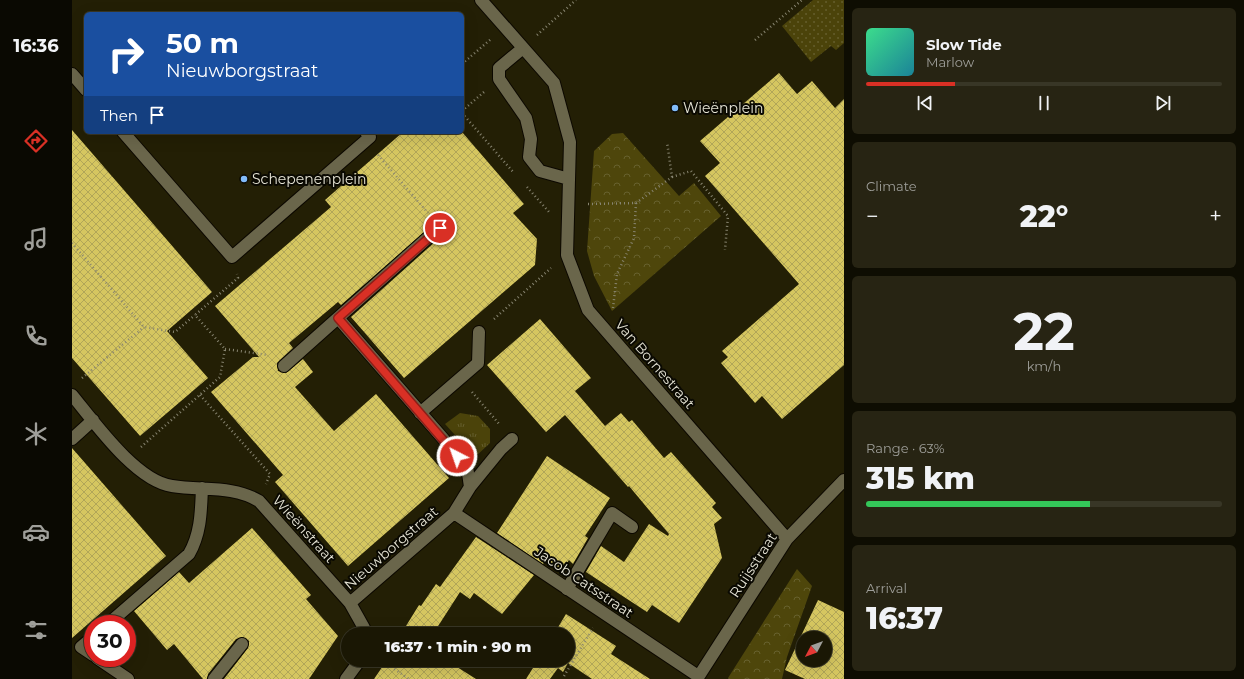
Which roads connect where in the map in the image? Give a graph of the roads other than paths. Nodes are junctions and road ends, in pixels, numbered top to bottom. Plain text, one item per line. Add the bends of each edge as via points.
1 (481, 0) edge
2 (523, 48) junction
3 (72, 74) edge
4 (84, 88) edge
5 (125, 134) edge
6 (366, 136) edge
7 (569, 179) junction
8 (440, 228) road end
9 (338, 318) junction
10 (480, 332) road end
11 (288, 362) road end
12 (72, 395) edge
13 (420, 413) junction
14 (93, 420) junction
15 (72, 439) edge
16 (512, 439) road end
17 (844, 480) edge
18 (470, 487) junction
19 (202, 488) junction
20 (454, 513) junction
21 (632, 528) dead end
22 (787, 539) junction
23 (567, 589) junction
24 (350, 603) junction
25 (118, 615) edge
26 (363, 627) edge
27 (242, 644) dead end
28 (110, 667) edge
29 (355, 667) edge
30 (697, 678) edge
31 (128, 679) edge
32 (214, 679) edge
33 (346, 679) edge

1 - 2 street, Van Bornestraat
2 - 7 street, Van Bornestraat via 554,83 570,142
2 - 7 street via 499,68 500,79 526,118 530,139 529,157 540,171
3 - 4 street
5 - 6 street via 232,257
7 - 22 street, Van Bornestraat via 567,255 588,310
8 - 9 street
9 - 11 street
9 - 13 street
10 - 13 street via 478,363
12 - 14 street, Wieënstraat
13 - 18 street via 467,466
14 - 15 street
14 - 19 street, Wieënstraat via 134,467 151,479 170,486
16 - 18 street, Nieuwborgstraat
17 - 22 street, Ruijsstraat
18 - 20 street, Nieuwborgstraat
19 - 24 street, Wieënstraat via 239,492 259,502
19 - 25 street via 199,529 189,554
20 - 23 street, Jacob Catsstraat
20 - 24 street, Nieuwborgstraat
21 - 23 street via 612,514
22 - 30 street, Ruijsstraat
23 - 30 street, Jacob Catsstraat
24 - 26 street, Nieuwborgstraat
27 - 32 street
28 - 31 street
29 - 33 street

